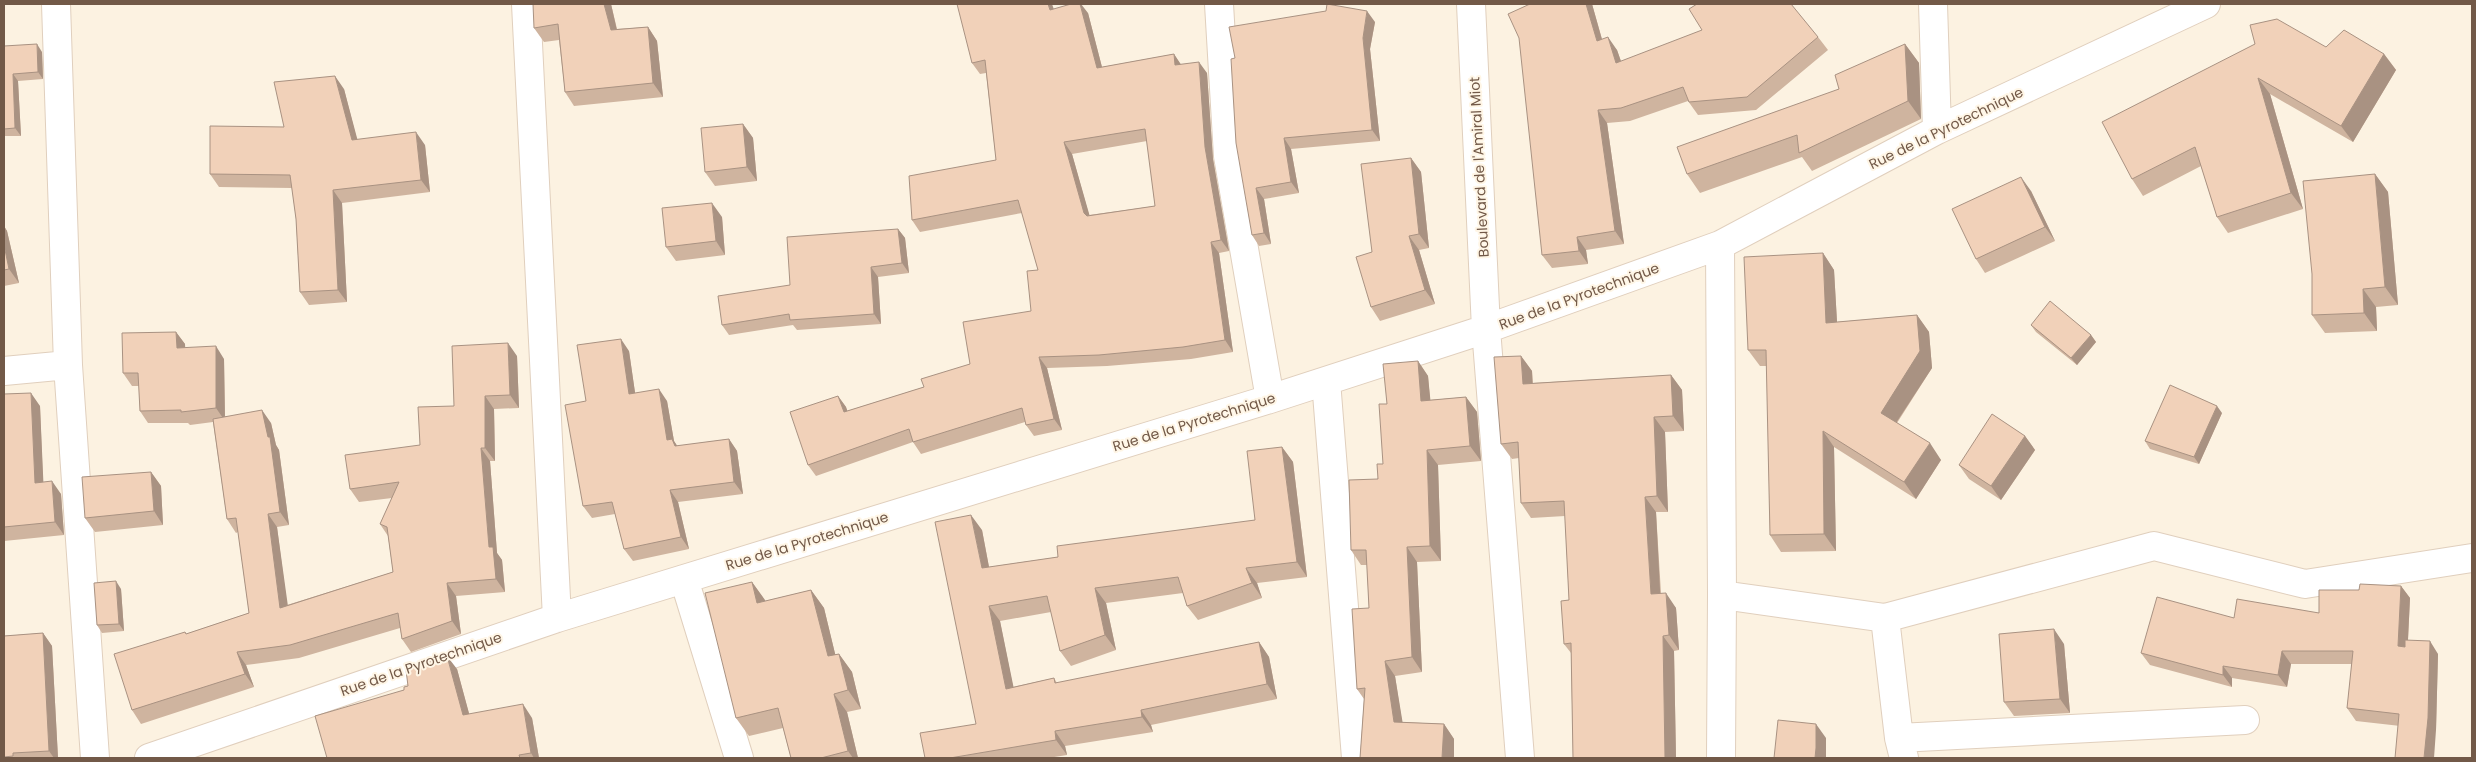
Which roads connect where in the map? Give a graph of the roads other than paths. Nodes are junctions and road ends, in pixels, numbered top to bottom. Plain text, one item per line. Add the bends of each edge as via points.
1 (56, 4) edge
2 (526, 4) edge
3 (1220, 4) edge
4 (1471, 4) edge
5 (1933, 4) edge
6 (2206, 4) edge
7 (1937, 130) junction
8 (1720, 245) junction
9 (1486, 330) junction
10 (68, 365) junction
11 (4, 371) edge
12 (1326, 381) junction
13 (1270, 399) junction
14 (2472, 558) edge
15 (684, 579) junction
16 (1722, 596) junction
17 (557, 618) junction
18 (1885, 618) junction
19 (2245, 720) dead end
20 (1902, 748) edge
21 (95, 758) edge
22 (150, 758) edge
23 (739, 758) edge
24 (1356, 758) edge
25 (1520, 758) edge
26 (1721, 758) edge

1 - 10 street
2 - 17 street
3 - 13 street via 1228,156
4 - 9 street, Boulevard de l'Amiral Miot
5 - 7 street
6 - 7 street, Rue de la Pyrotechnique
7 - 8 street, Rue de la Pyrotechnique
8 - 9 street, Rue de la Pyrotechnique
8 - 16 street
9 - 12 street, Rue de la Pyrotechnique
9 - 25 street, Boulevard de l'Amiral Miot
10 - 11 street
10 - 21 street
12 - 13 street, Rue de la Pyrotechnique
12 - 24 street
13 - 15 street, Rue de la Pyrotechnique
14 - 18 street via 2305,584 2154,546
15 - 17 street, Rue de la Pyrotechnique
15 - 23 street
16 - 18 street
16 - 26 street
17 - 22 street, Rue de la Pyrotechnique
18 - 20 street
19 - 20 street

